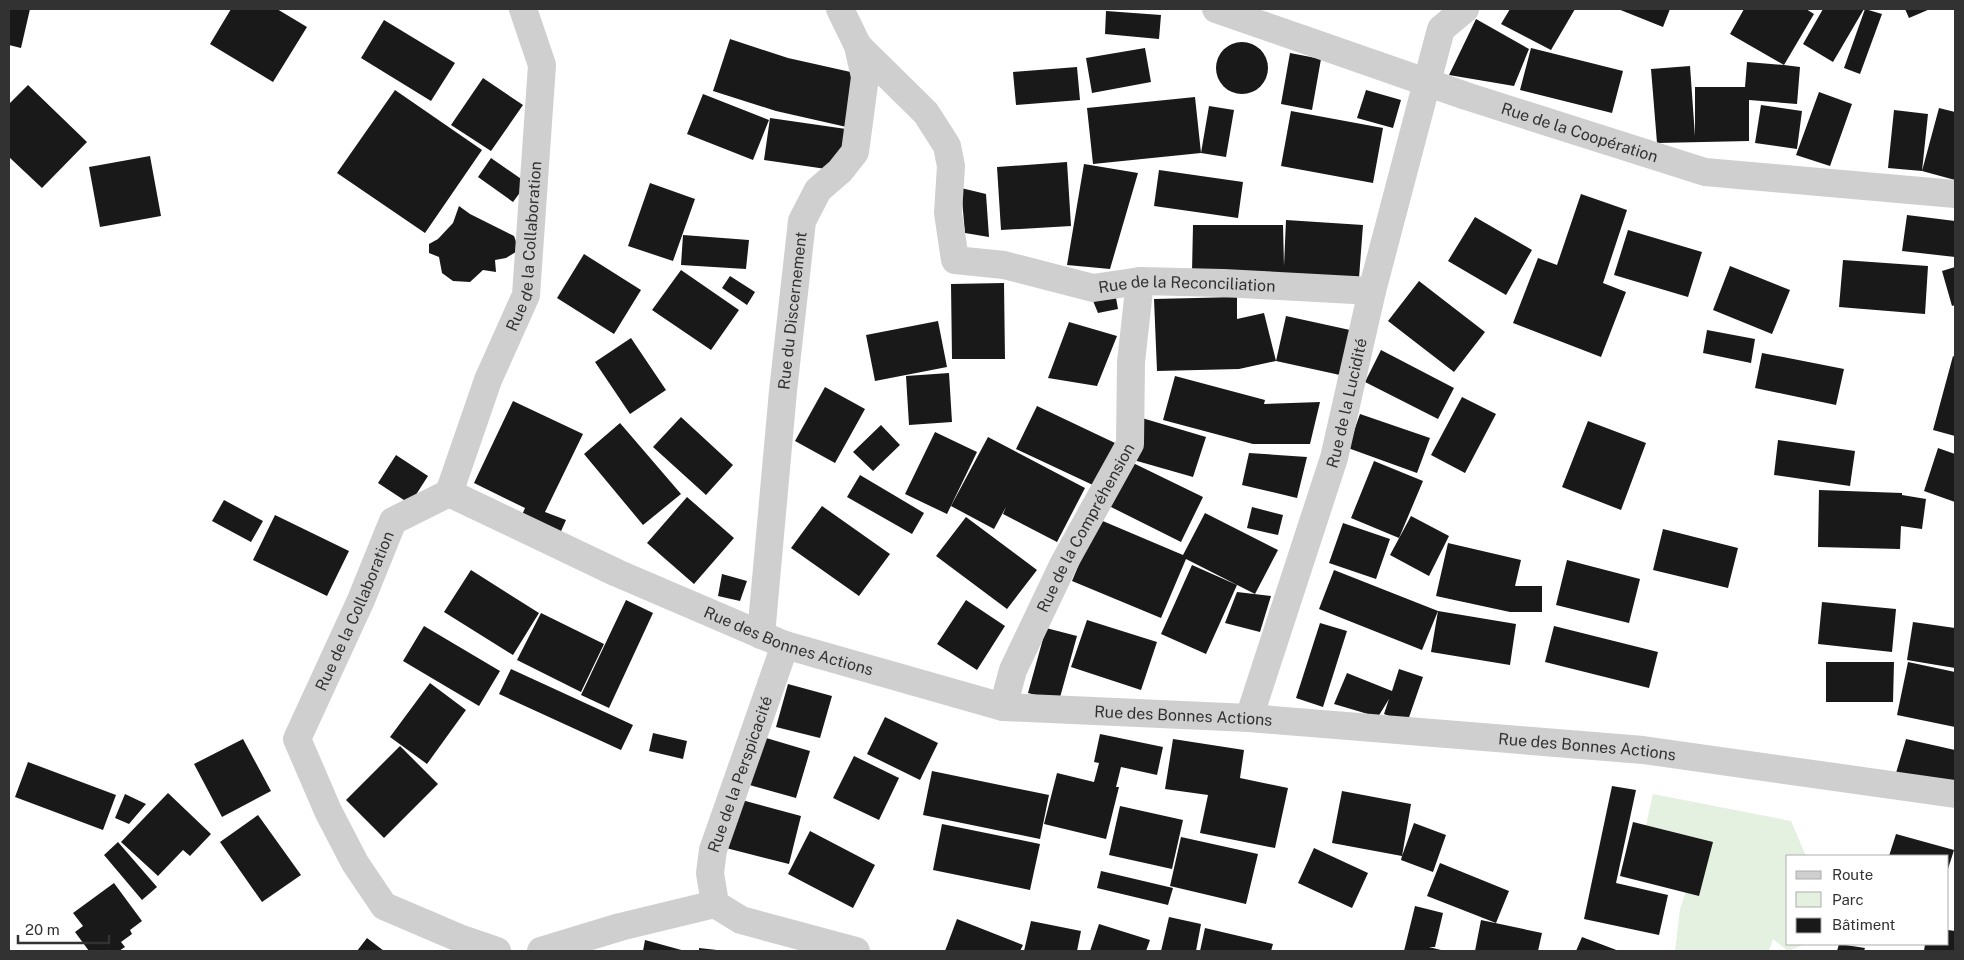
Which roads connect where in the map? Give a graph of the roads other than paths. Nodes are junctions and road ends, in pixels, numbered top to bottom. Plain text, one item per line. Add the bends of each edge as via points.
1 (523, 9) edge
2 (840, 9) edge
3 (1216, 9) edge
4 (1465, 9) edge
5 (858, 46) junction
6 (1426, 82) junction
7 (1955, 194) edge
8 (1140, 281) junction
9 (1372, 290) junction
10 (449, 493) junction
11 (773, 640) junction
12 (1003, 707) junction
13 (1249, 718) junction
14 (1955, 794) edge
15 (715, 904) junction
16 (497, 951) edge
17 (541, 951) edge
18 (856, 951) edge

1 - 10 street, Rue de la Collaboration via 542,65 526,295 488,380
2 - 5 street, Rue du Discernement
3 - 6 street, Rue de la Coopération
4 - 6 street, Rue de la Lucidité via 1441,29
5 - 8 street, Rue de la Reconciliation via 926,113 947,146 951,166 948,213 955,260 1004,265 1093,288
5 - 11 street, Rue du Discernement via 865,77 855,152 840,171 818,190 802,221 783,391
6 - 7 street, Rue de la Coopération via 1705,172
6 - 9 street, Rue de la Lucidité
8 - 9 street, Rue de la Reconciliation
8 - 12 street, Rue de la Compréhension via 1131,362 1130,444 1064,563 1014,670
9 - 13 street, Rue de la Lucidité via 1334,458
10 - 11 street, Rue des Bonnes Actions via 617,574
10 - 16 street, Rue de la Collaboration via 393,521 361,600 297,739 355,863 384,906
11 - 12 street, Rue des Bonnes Actions
11 - 15 street, Rue de la Perspicacité via 713,850 710,873
12 - 13 street, Rue des Bonnes Actions
13 - 14 street, Rue des Bonnes Actions via 1643,750
15 - 17 street via 620,927
15 - 18 street via 741,920

